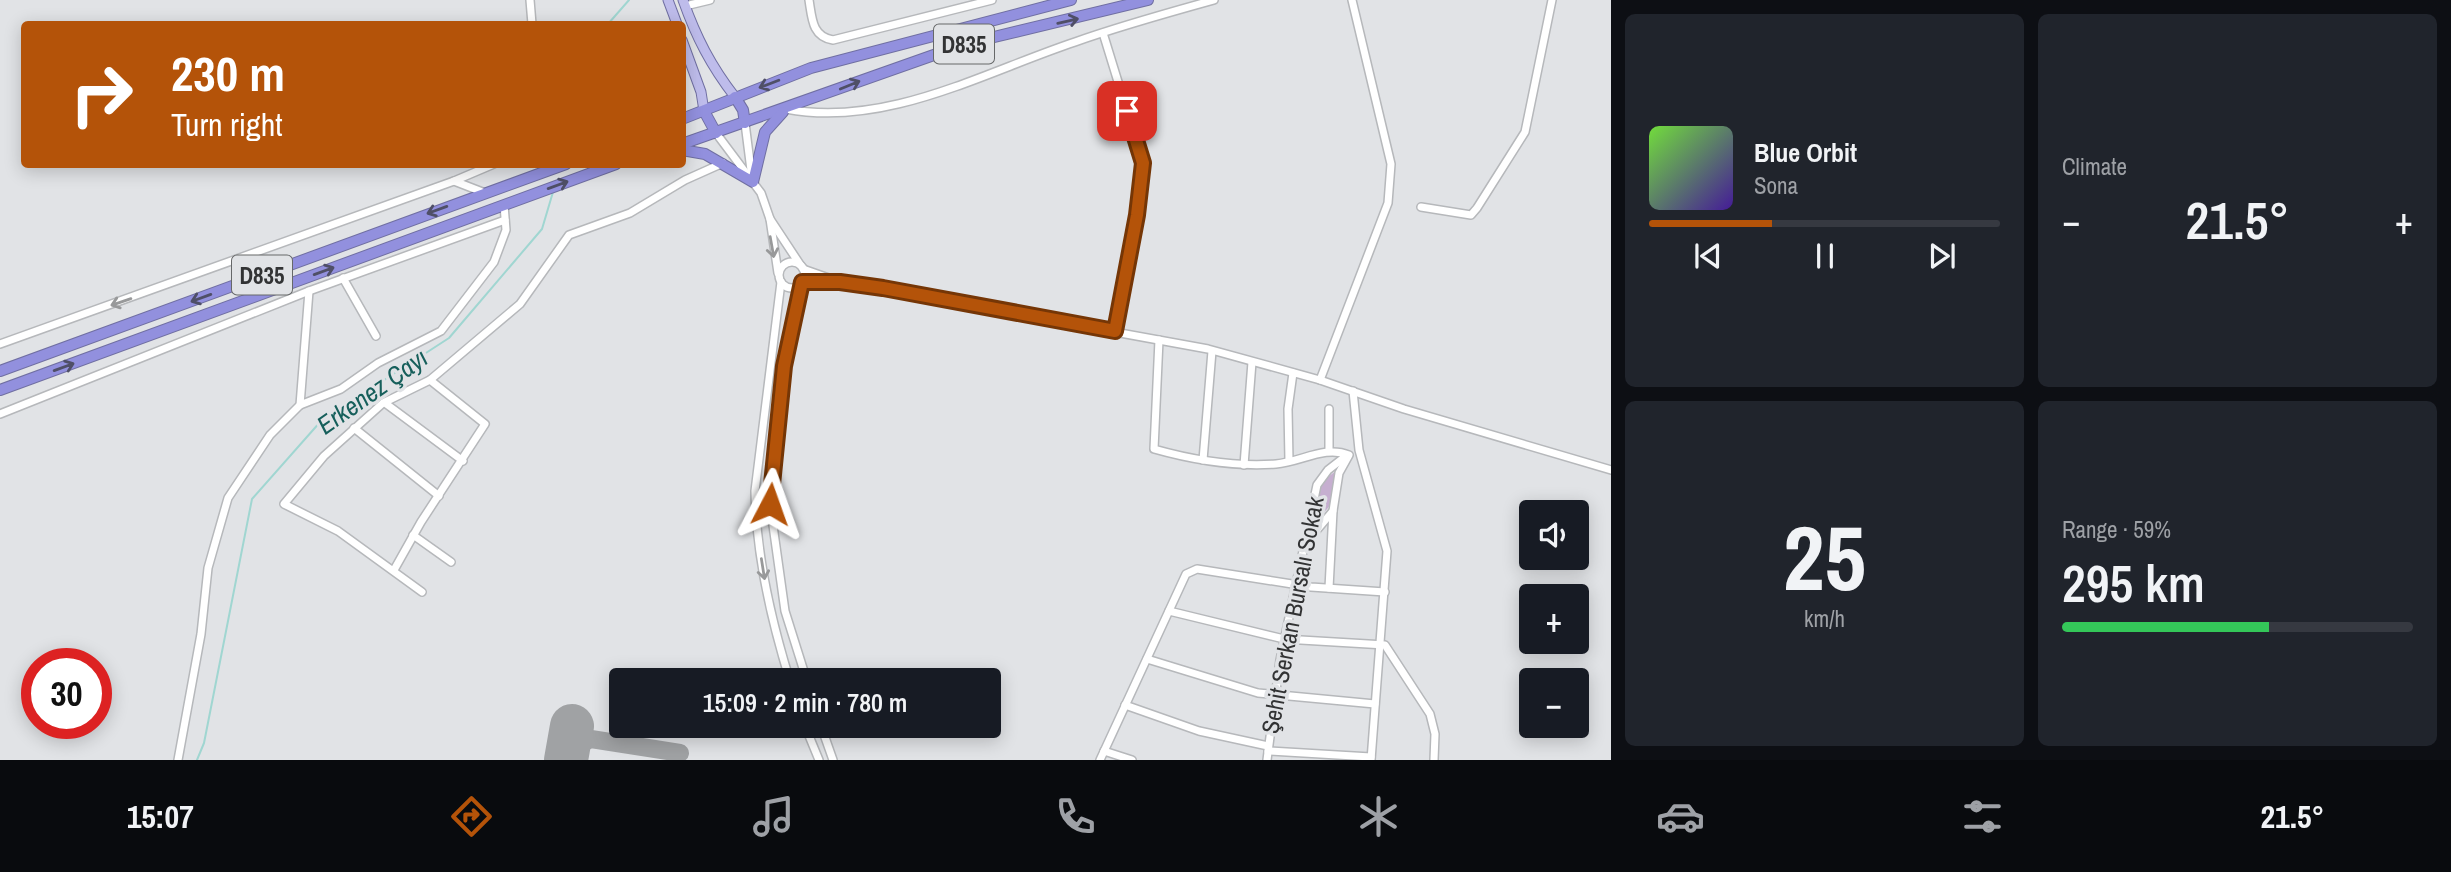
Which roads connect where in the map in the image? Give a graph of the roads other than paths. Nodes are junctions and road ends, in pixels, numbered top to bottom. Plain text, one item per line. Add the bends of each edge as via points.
1 (530, 0) edge
2 (668, 0) edge
3 (710, 0) edge
4 (809, 0) edge
5 (992, 0) edge
6 (1071, 0) edge
7 (1148, 0) edge
8 (1213, 0) edge
9 (1352, 0) edge
10 (1552, 0) edge
11 (684, 3) edge
12 (971, 3) edge
13 (532, 21) edge
14 (676, 21) edge
15 (1103, 33) junction
16 (686, 51) edge
17 (735, 97) junction
18 (786, 109) junction
19 (704, 111) junction
20 (686, 118) edge
21 (745, 123) junction
22 (716, 133) junction
23 (686, 143) edge
24 (686, 151) edge
25 (723, 163) junction
26 (485, 168) edge
27 (556, 168) edge
28 (605, 168) edge
29 (454, 181) junction
30 (753, 182) junction
31 (485, 193) junction
32 (504, 205) junction
33 (1421, 207) dead end
34 (770, 219) junction
35 (505, 220) junction
36 (802, 267) junction
37 (343, 278) junction
38 (780, 279) junction
39 (840, 282) junction
40 (800, 284) junction
41 (309, 291) junction
42 (1115, 331) junction
43 (376, 336) dead end
44 (1159, 340) junction
45 (0, 344) edge
46 (1212, 351) junction
47 (1252, 362) junction
48 (0, 371) edge
49 (1293, 373) junction
50 (430, 380) junction
51 (1320, 380) junction
52 (0, 390) edge
53 (1353, 391) junction
54 (384, 403) junction
55 (300, 405) junction
56 (1329, 409) dead end
57 (0, 414) edge
58 (355, 428) junction
59 (1359, 450) junction
60 (1329, 451) junction
61 (1349, 455) junction
62 (1203, 460) junction
63 (463, 461) junction
64 (1289, 461) junction
65 (1244, 465) junction
66 (1611, 470) edge
67 (439, 496) junction
68 (1333, 510) junction
69 (414, 535) junction
70 (1304, 545) junction
71 (451, 562) dead end
72 (394, 570) junction
73 (1295, 585) junction
74 (1329, 588) junction
75 (422, 592) dead end
76 (1385, 592) junction
77 (1169, 611) junction
78 (1284, 639) junction
79 (1380, 643) junction
80 (1147, 659) junction
81 (786, 668) edge
82 (803, 668) edge
83 (1274, 696) junction
84 (1376, 704) junction
85 (1125, 705) junction
86 (810, 738) edge
87 (825, 738) edge
88 (828, 747) junction
89 (1268, 748) junction
90 (1104, 751) junction
91 (817, 756) edge
92 (1371, 759) edge
93 (178, 760) edge
94 (833, 760) edge
95 (1100, 760) edge
96 (1132, 760) edge
97 (1267, 760) edge
98 (1434, 760) edge

1 - 13 street
2 - 14 main road
3 - 11 street
4 - 12 street via 815,29 833,40
5 - 12 street
6 -> 17 highway, D835 via 858,55
18 -> 7 highway, D835 via 965,44
8 - 15 street
9 - 51 street via 1391,164 1391,185
10 - 33 street via 1525,132 1478,208 1471,215
11 - 17 main road via 708,59
15 - 18 street via 885,108 812,114
15 - 42 street via 1143,163
16 - 19 main road
17 - 19 highway, D835
17 - 21 highway
18 - 21 highway, D835
18 - 30 highway via 765,132
19 - 20 highway, D835
19 - 22 highway
21 - 22 highway, D835
21 - 30 street
22 - 23 highway, D835
22 - 30 street
24 - 25 highway
25 - 30 highway
25 - 50 street via 605,225 569,235 520,304
26 - 29 street
27 - 31 highway, D835
32 -> 28 highway, D835
29 - 31 street
29 -> 45 street
30 - 34 street
31 -> 48 highway, D835
32 - 35 street
52 -> 32 highway, D835
34 - 36 street
34 -> 38 street
35 - 37 street
35 - 55 street via 506,230 494,262 441,331 378,363 341,389
36 - 38 street via 785,264
36 - 39 street
36 - 40 street
37 - 41 street
37 - 43 street
38 - 40 street via 791,288
38 -> 81 street via 755,491 774,631
39 - 40 street
39 - 42 street
40 - 82 street via 784,366 770,504 785,611
41 - 55 street
41 - 57 street
42 - 44 street
44 - 46 street
44 - 62 street via 1154,449
46 - 47 street
46 - 62 street
47 - 49 street
47 - 65 street
49 - 51 street
49 - 64 street
50 - 54 street
50 - 63 street via 485,424
51 - 53 street
53 - 59 street
53 - 66 street
54 - 58 street
54 - 63 street
55 - 93 street via 270,435 228,498 208,568
56 - 60 street
58 - 67 street
58 - 72 street via 324,456 284,504 338,531
59 - 61 street, Şehit Serkan Bursalı Sokak
59 - 76 street via 1387,551
60 - 61 street
60 - 64 street
61 - 68 street via 1339,473
61 - 70 street, Şehit Serkan Bursalı Sokak via 1320,478
62 - 65 street
63 - 67 street
64 - 65 street
67 - 69 street
68 - 70 street
68 - 74 street
69 - 71 street
69 - 72 street
70 - 73 street, Şehit Serkan Bursalı Sokak
72 - 75 street
73 - 74 street
73 - 77 street via 1197,569 1186,574
73 - 78 street, Şehit Serkan Bursalı Sokak
74 - 76 street
76 - 79 street
77 - 78 street
77 - 80 street
78 - 79 street
78 - 83 street, Şehit Serkan Bursalı Sokak
79 - 84 street
79 - 98 street via 1391,649 1430,714
80 - 83 street via 1233,688
80 - 85 street
83 - 84 street
83 - 89 street, Şehit Serkan Bursalı Sokak
84 - 92 street
85 - 89 street via 1199,731
85 - 90 street
86 - 91 street
87 - 88 street
88 - 91 street
88 - 94 street
89 - 92 street
89 - 97 street, Şehit Serkan Bursalı Sokak
90 - 95 street
90 - 96 street

